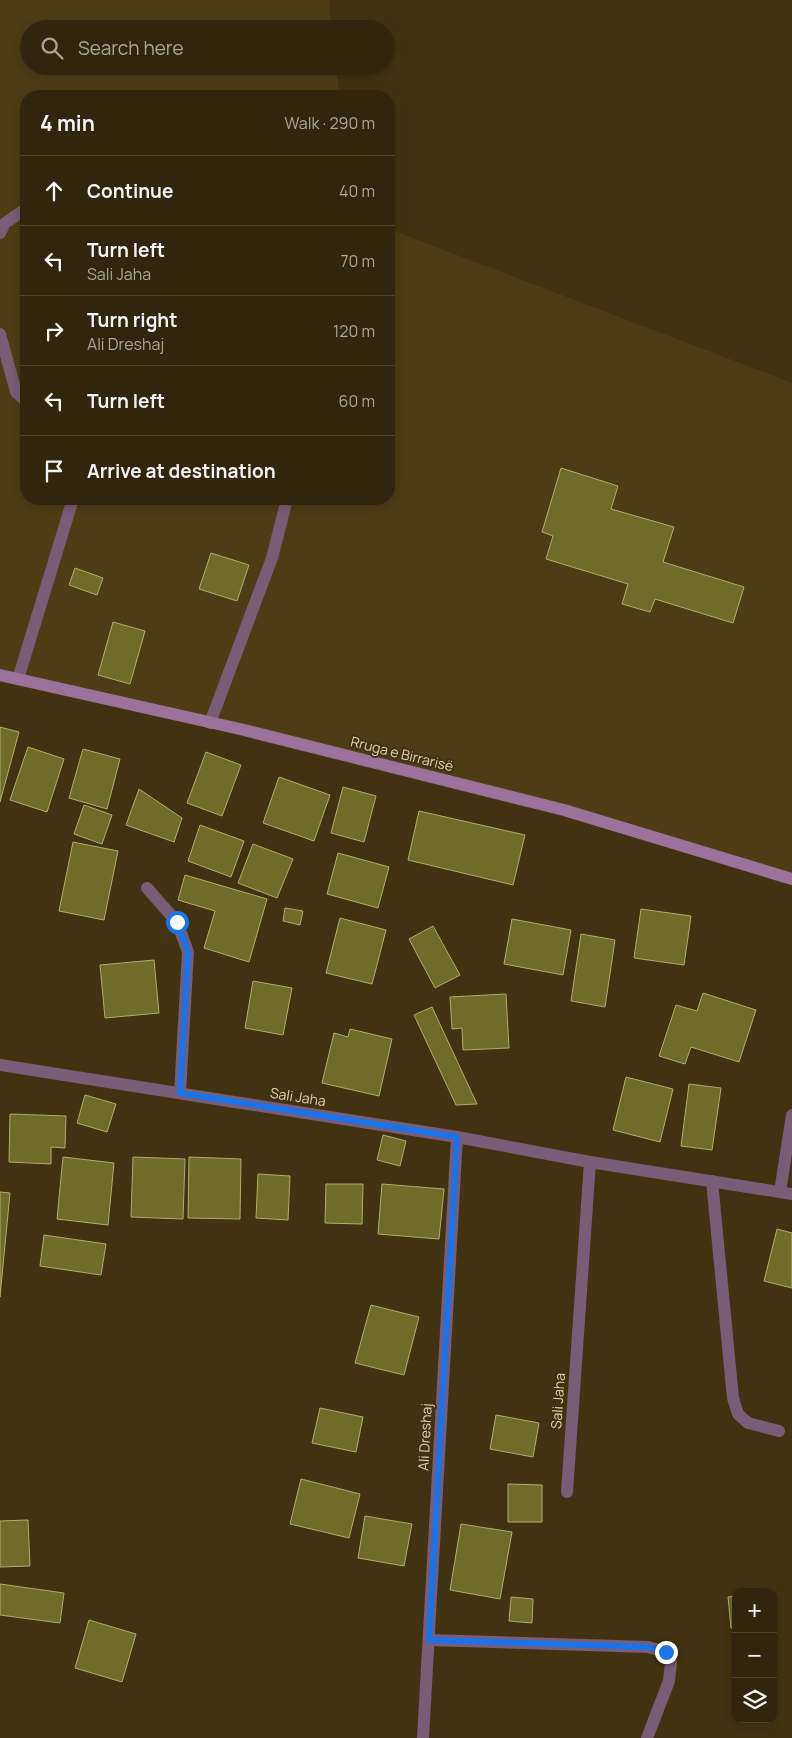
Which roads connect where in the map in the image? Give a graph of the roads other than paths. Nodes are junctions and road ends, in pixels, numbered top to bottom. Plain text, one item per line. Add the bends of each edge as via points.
1 (20, 213) edge
2 (0, 233) edge
3 (0, 334) edge
4 (20, 396) edge
5 (71, 505) edge
6 (285, 505) edge
7 (0, 675) edge
8 (18, 679) junction
9 (210, 722) junction
10 (792, 878) edge
11 (147, 888) dead end
12 (0, 1065) edge
13 (180, 1093) junction
14 (792, 1115) edge
15 (457, 1137) junction
16 (590, 1162) junction
17 (712, 1182) junction
18 (786, 1193) edge
19 (779, 1431) dead end
20 (567, 1492) dead end
21 (429, 1640) junction
22 (423, 1738) edge
23 (646, 1738) edge

1 - 2 street via 4,223
3 - 4 street via 16,392
5 - 8 street
6 - 9 street via 272,558
7 - 8 street, Rruga e Birrarisë
8 - 9 street, Rruga e Birrarisë
9 - 10 street, Rruga e Birrarisë via 564,810
11 - 13 street via 177,922 188,952
12 - 13 street, Sali Jaha
13 - 15 street, Sali Jaha
14 - 18 street
15 - 16 street, Sali Jaha
15 - 21 street, Ali Dreshaj
16 - 17 street, Sali Jaha
16 - 20 street, Sali Jaha
17 - 18 street, Sali Jaha
17 - 19 street via 733,1398 738,1414 748,1423
21 - 22 street, Ali Dreshaj
21 - 23 street via 648,1647 666,1652 671,1662 669,1681

